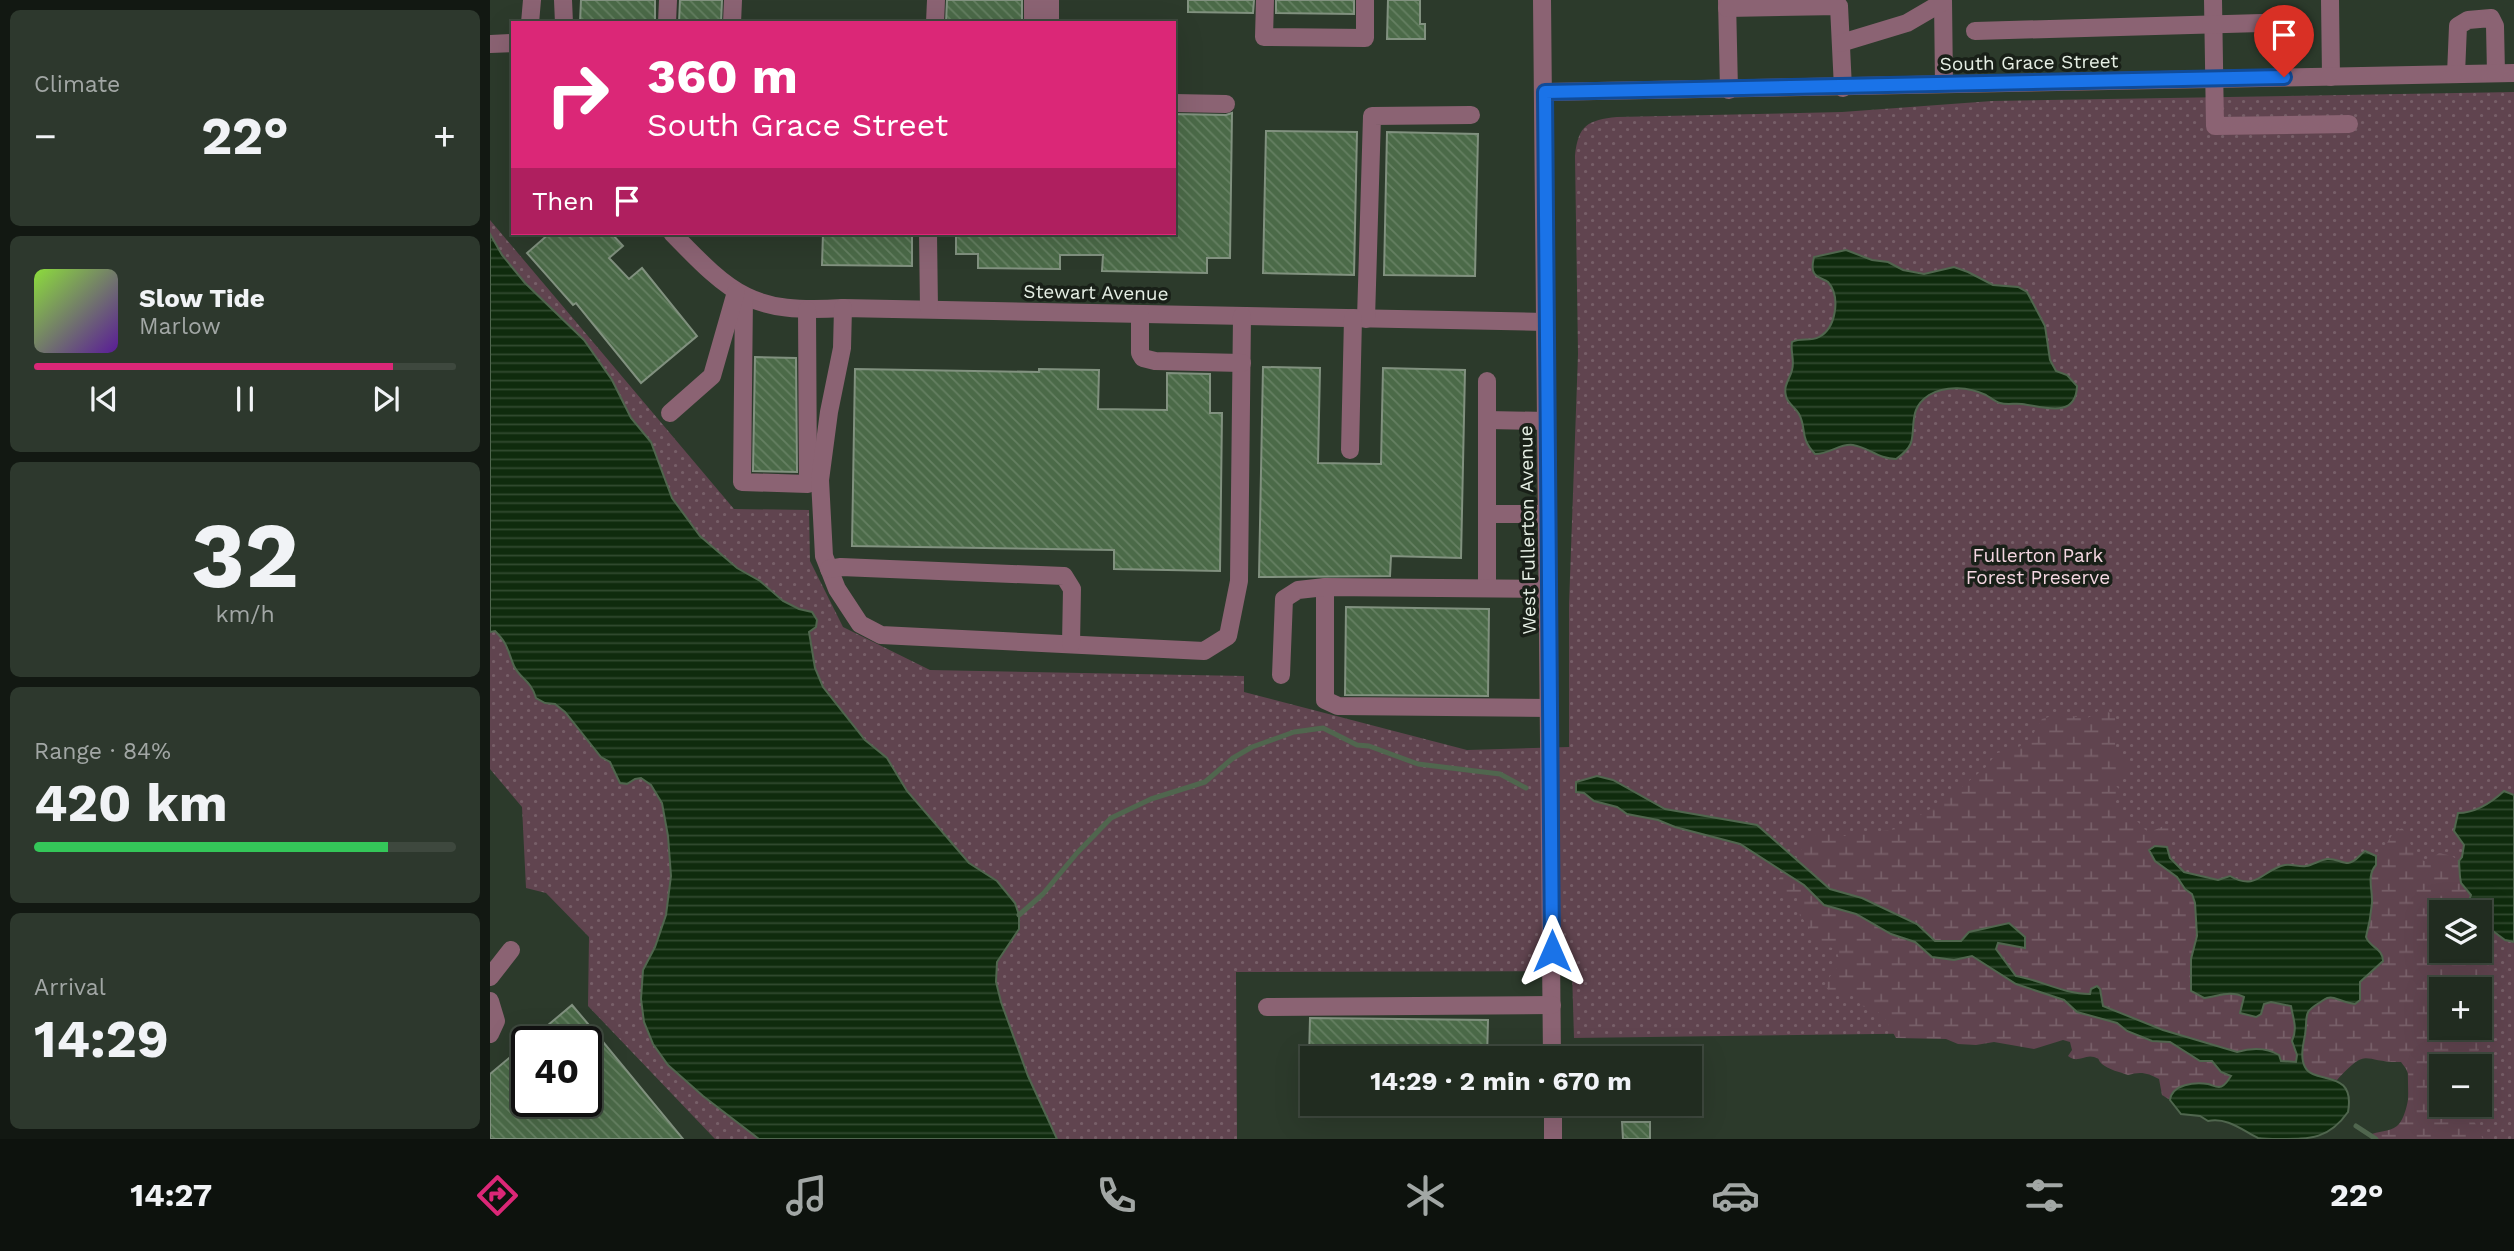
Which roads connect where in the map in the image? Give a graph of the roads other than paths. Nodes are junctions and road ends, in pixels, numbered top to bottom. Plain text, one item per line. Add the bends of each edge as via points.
1 (532, 0) edge
2 (563, 0) edge
3 (668, 0) edge
4 (733, 0) edge
5 (936, 0) edge
6 (1033, 0) edge
7 (1050, 0) edge
8 (1265, 0) edge
9 (1365, 0) edge
10 (1542, 0) edge
11 (2213, 0) edge
12 (2330, 0) edge
13 (1943, 1) edge
14 (1727, 4) edge
15 (530, 21) edge
16 (564, 21) edge
17 (667, 21) edge
18 (732, 21) edge
19 (936, 21) edge
20 (1033, 21) edge
21 (1050, 21) edge
22 (2297, 22) dead end
23 (2213, 24) junction
24 (1975, 31) dead end
25 (511, 43) edge
26 (1840, 43) junction
27 (490, 44) edge
28 (2505, 73) edge
29 (2456, 74) junction
30 (2330, 76) junction
31 (2214, 79) junction
32 (1944, 85) junction
33 (1843, 88) junction
34 (1729, 90) junction
35 (1545, 92) junction
36 (1176, 103) edge
37 (1226, 104) dead end
38 (1471, 115) dead end
39 (2349, 124) dead end
40 (674, 235) edge
41 (928, 235) edge
42 (740, 294) junction
43 (843, 308) junction
44 (929, 309) junction
45 (807, 310) junction
46 (1140, 314) junction
47 (1242, 316) junction
48 (1359, 318) junction
49 (1545, 322) junction
50 (1242, 363) junction
51 (1487, 380) dead end
52 (670, 413) dead end
53 (1487, 420) junction
54 (1547, 421) junction
55 (1350, 450) dead end
56 (1487, 514) junction
57 (1547, 514) junction
58 (829, 569) junction
59 (1325, 587) junction
60 (1486, 588) junction
61 (1548, 589) junction
62 (1071, 644) junction
63 (1281, 675) dead end
64 (1550, 708) junction
65 (511, 950) dead end
66 (490, 977) edge
67 (490, 1001) edge
68 (1552, 1005) junction
69 (1267, 1007) dead end
70 (490, 1034) edge
71 (1552, 1046) edge
72 (1553, 1116) edge
73 (1553, 1139) edge

1 - 15 street
2 - 16 street
3 - 17 street
4 - 18 street
5 - 19 street
6 - 20 street
7 - 21 street
8 - 9 street via 1264,37 1365,38
10 - 35 street, West Fullerton Avenue
11 - 23 street
12 - 30 street
13 - 26 street via 1907,23
13 - 32 street
14 - 26 street via 1839,6
14 - 34 street
22 - 23 street
23 - 24 street
23 - 31 street
25 - 27 street
26 - 33 street
28 - 29 street, South Grace Street
28 - 29 street via 2491,18 2458,26
29 - 30 street, South Grace Street
30 - 31 street, South Grace Street
31 - 32 street, South Grace Street
31 - 39 street via 2215,127
32 - 33 street, South Grace Street
33 - 34 street, South Grace Street
34 - 35 street, South Grace Street
35 - 49 street, West Fullerton Avenue
36 - 37 street
38 - 48 street via 1372,116
40 - 42 street, Stewart Avenue via 720,282
41 - 44 street
42 - 45 street, Stewart Avenue via 777,307
42 - 45 street via 742,482 808,484
42 - 52 street via 712,376
43 - 44 street, Stewart Avenue
43 - 45 street, Stewart Avenue
43 - 58 street via 842,348 820,480 824,556
44 - 46 street, Stewart Avenue
46 - 47 street, Stewart Avenue
46 - 50 street via 1143,358
47 - 48 street, Stewart Avenue
47 - 50 street
48 - 49 street, Stewart Avenue
48 - 55 street
49 - 54 street, West Fullerton Avenue
50 - 62 street via 1239,581 1228,636 1204,651
51 - 53 street
53 - 54 street
53 - 56 street
54 - 57 street, West Fullerton Avenue
56 - 57 street
56 - 60 street
57 - 61 street, West Fullerton Avenue
58 - 62 street via 860,624 881,635
58 - 62 street via 1064,576 1072,589
59 - 60 street
59 - 63 street via 1298,590 1284,599
59 - 64 street via 1325,699 1338,706
60 - 61 street
61 - 64 street, West Fullerton Avenue
64 - 68 street, West Fullerton Avenue
65 - 66 street
67 - 70 street via 496,1021
68 - 69 street
68 - 71 street, West Fullerton Avenue
72 - 73 street

